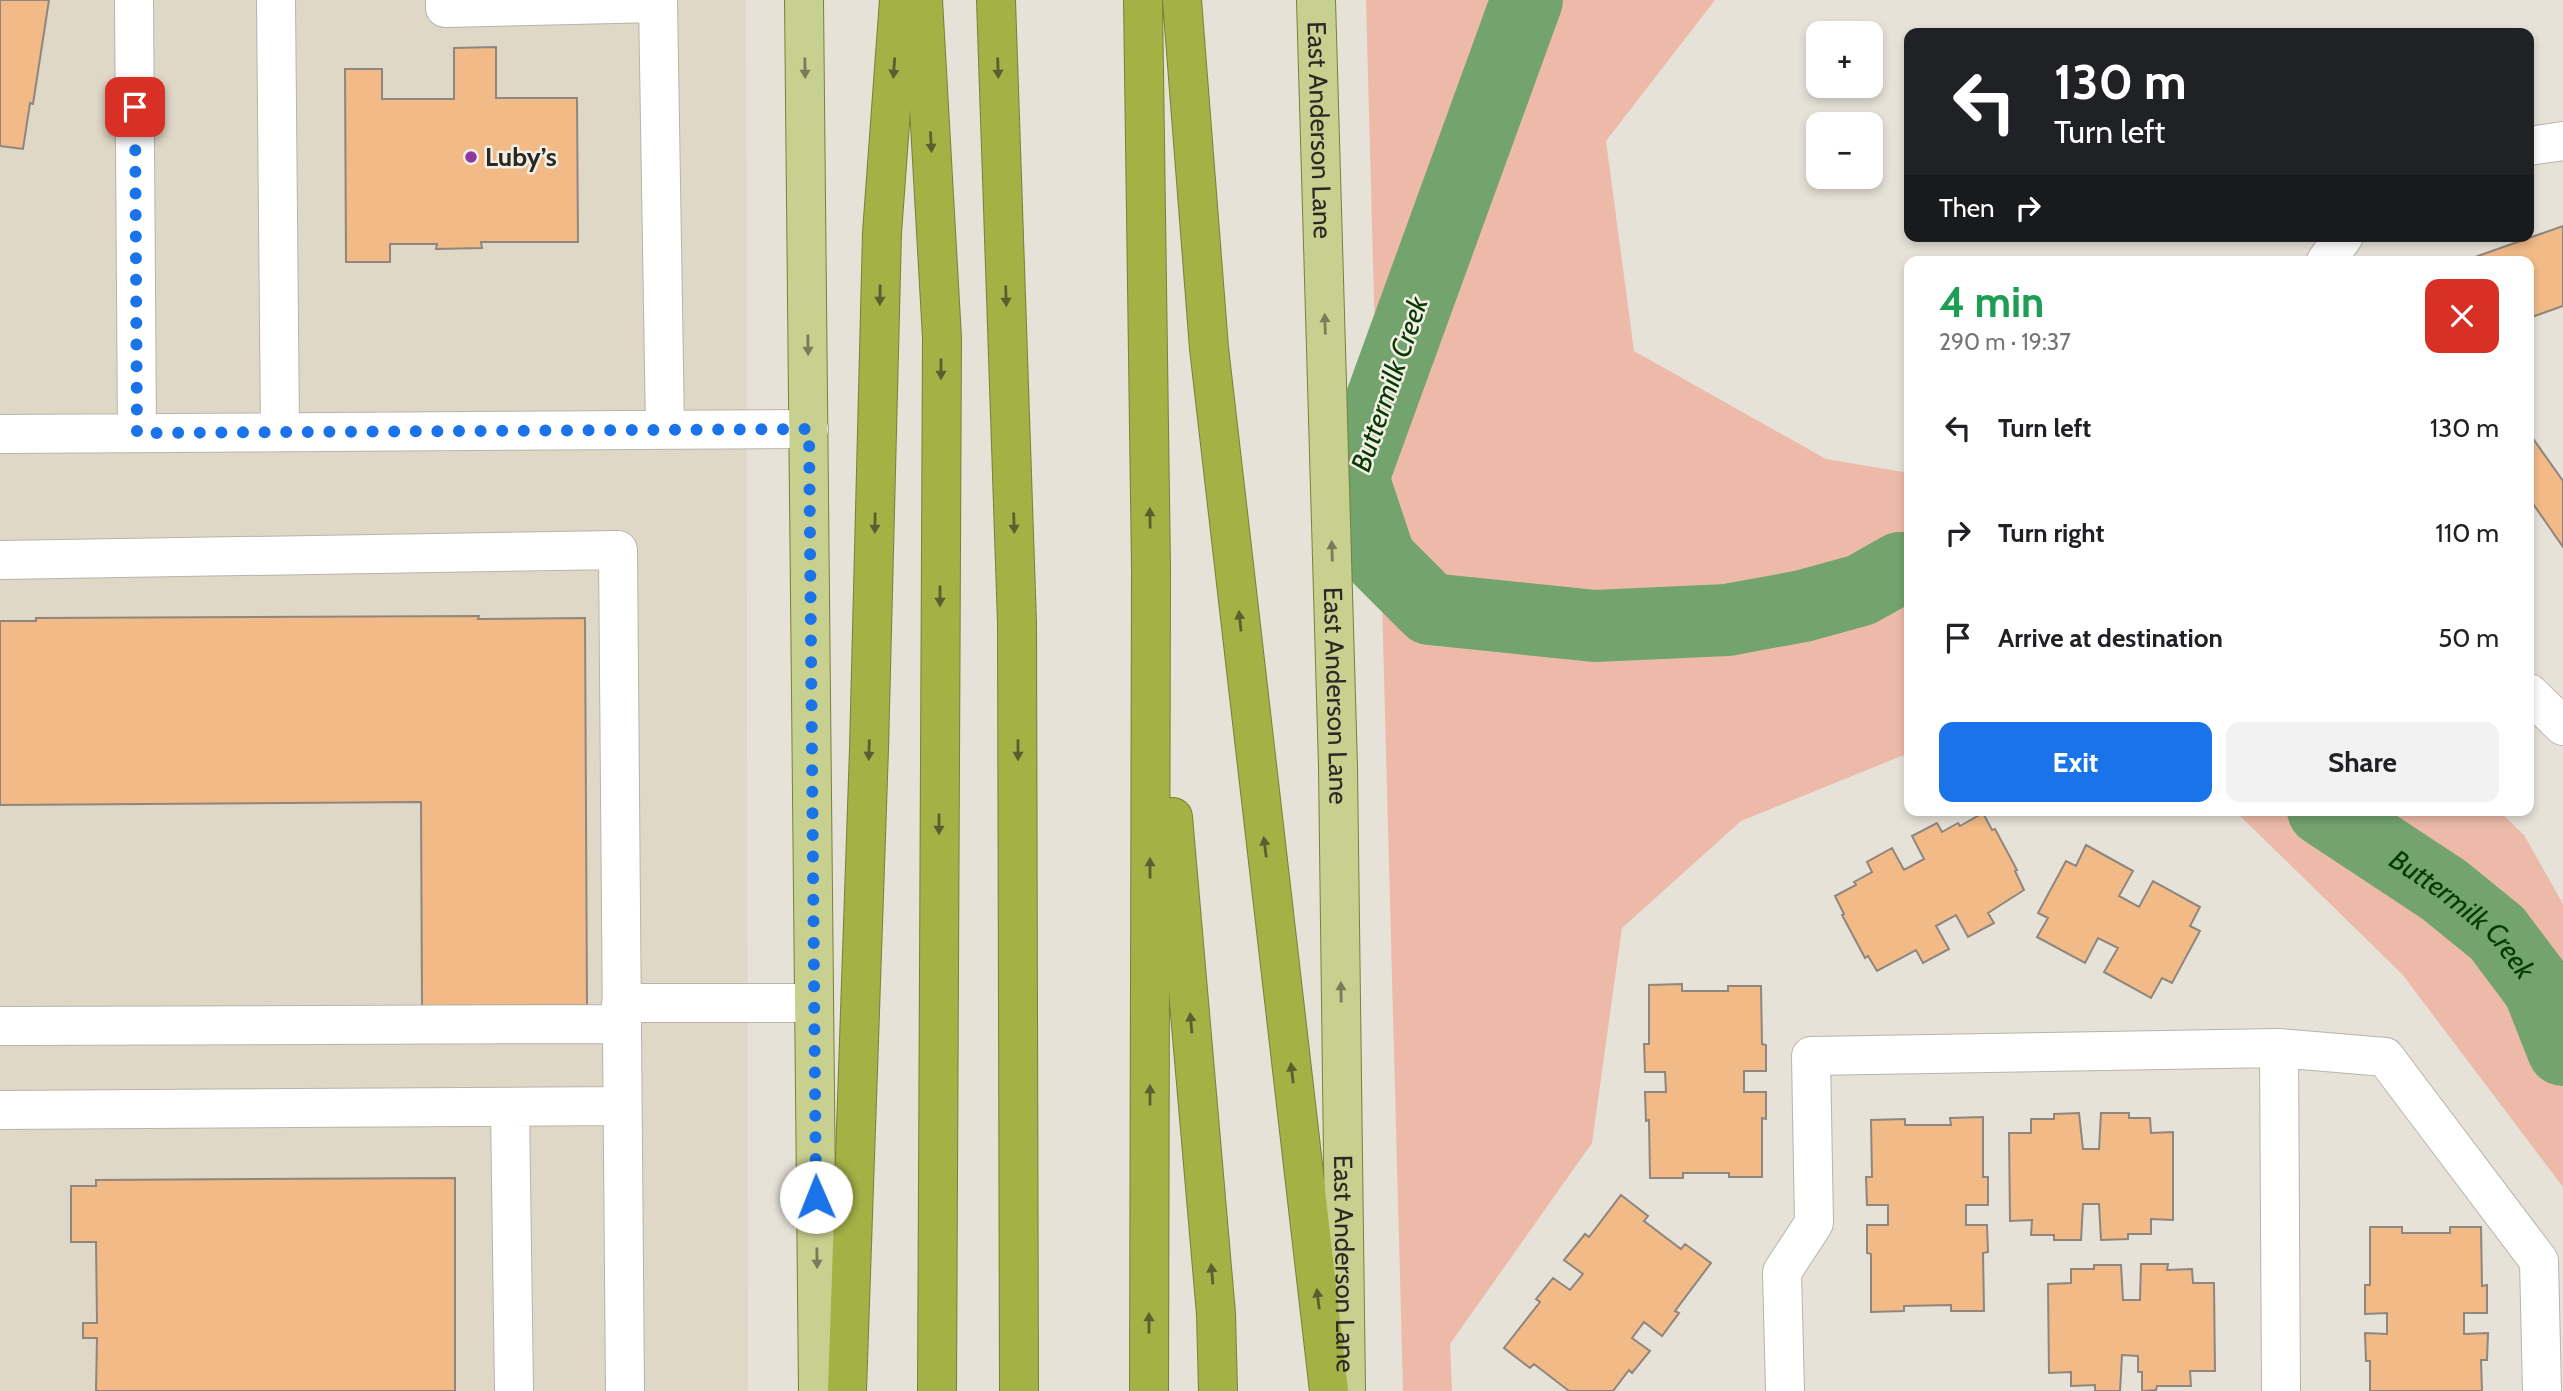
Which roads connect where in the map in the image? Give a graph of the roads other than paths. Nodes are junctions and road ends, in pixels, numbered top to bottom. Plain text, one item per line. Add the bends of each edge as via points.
1 (134, 0) edge
2 (276, 0) edge
3 (444, 0) edge
4 (804, 0) edge
5 (899, 0) edge
6 (923, 0) edge
7 (996, 0) edge
8 (1143, 0) edge
9 (1182, 0) edge
10 (1316, 0) edge
11 (658, 2) edge
12 (2563, 141) edge
13 (2534, 145) edge
14 (665, 429) junction
15 (809, 429) junction
16 (280, 432) junction
17 (137, 433) junction
18 (0, 434) edge
19 (0, 560) edge
20 (1151, 568) junction
21 (2534, 698) edge
22 (2563, 726) edge
23 (814, 1003) junction
24 (621, 1014) junction
25 (0, 1026) edge
26 (2279, 1048) junction
27 (622, 1106) junction
28 (510, 1107) junction
29 (0, 1110) edge
30 (514, 1391) edge
31 (625, 1391) edge
32 (818, 1391) edge
33 (847, 1391) edge
34 (937, 1391) edge
35 (1019, 1391) edge
36 (1149, 1391) edge
37 (1218, 1391) edge
38 (1329, 1391) edge
39 (1346, 1391) edge
40 (1785, 1391) edge
41 (2281, 1391) edge
42 (2542, 1391) edge

1 - 17 lane
2 - 16 lane
3 - 11 lane via 445,8
4 -> 15 main road
5 -> 33 highway via 882,233
6 -> 34 highway via 942,338
7 -> 35 highway via 1017,623
20 -> 8 highway
38 -> 9 highway via 1211,362
39 -> 10 main road, East Anderson Lane via 1338,767
11 - 14 lane
12 - 13 lane
14 - 15 lane
14 - 16 lane
15 - 23 main road
16 - 17 lane
17 - 18 lane
19 - 24 lane via 618,550
36 -> 20 highway
37 -> 20 highway via 1216,1314
21 - 22 lane
23 - 24 lane
23 -> 32 main road
24 - 25 lane
24 - 27 lane
26 - 40 lane via 1811,1056 1814,1223 1782,1272
26 - 41 lane
26 - 42 lane via 2385,1057 2539,1261
27 - 28 lane
27 - 31 lane
28 - 29 lane
28 - 30 lane

